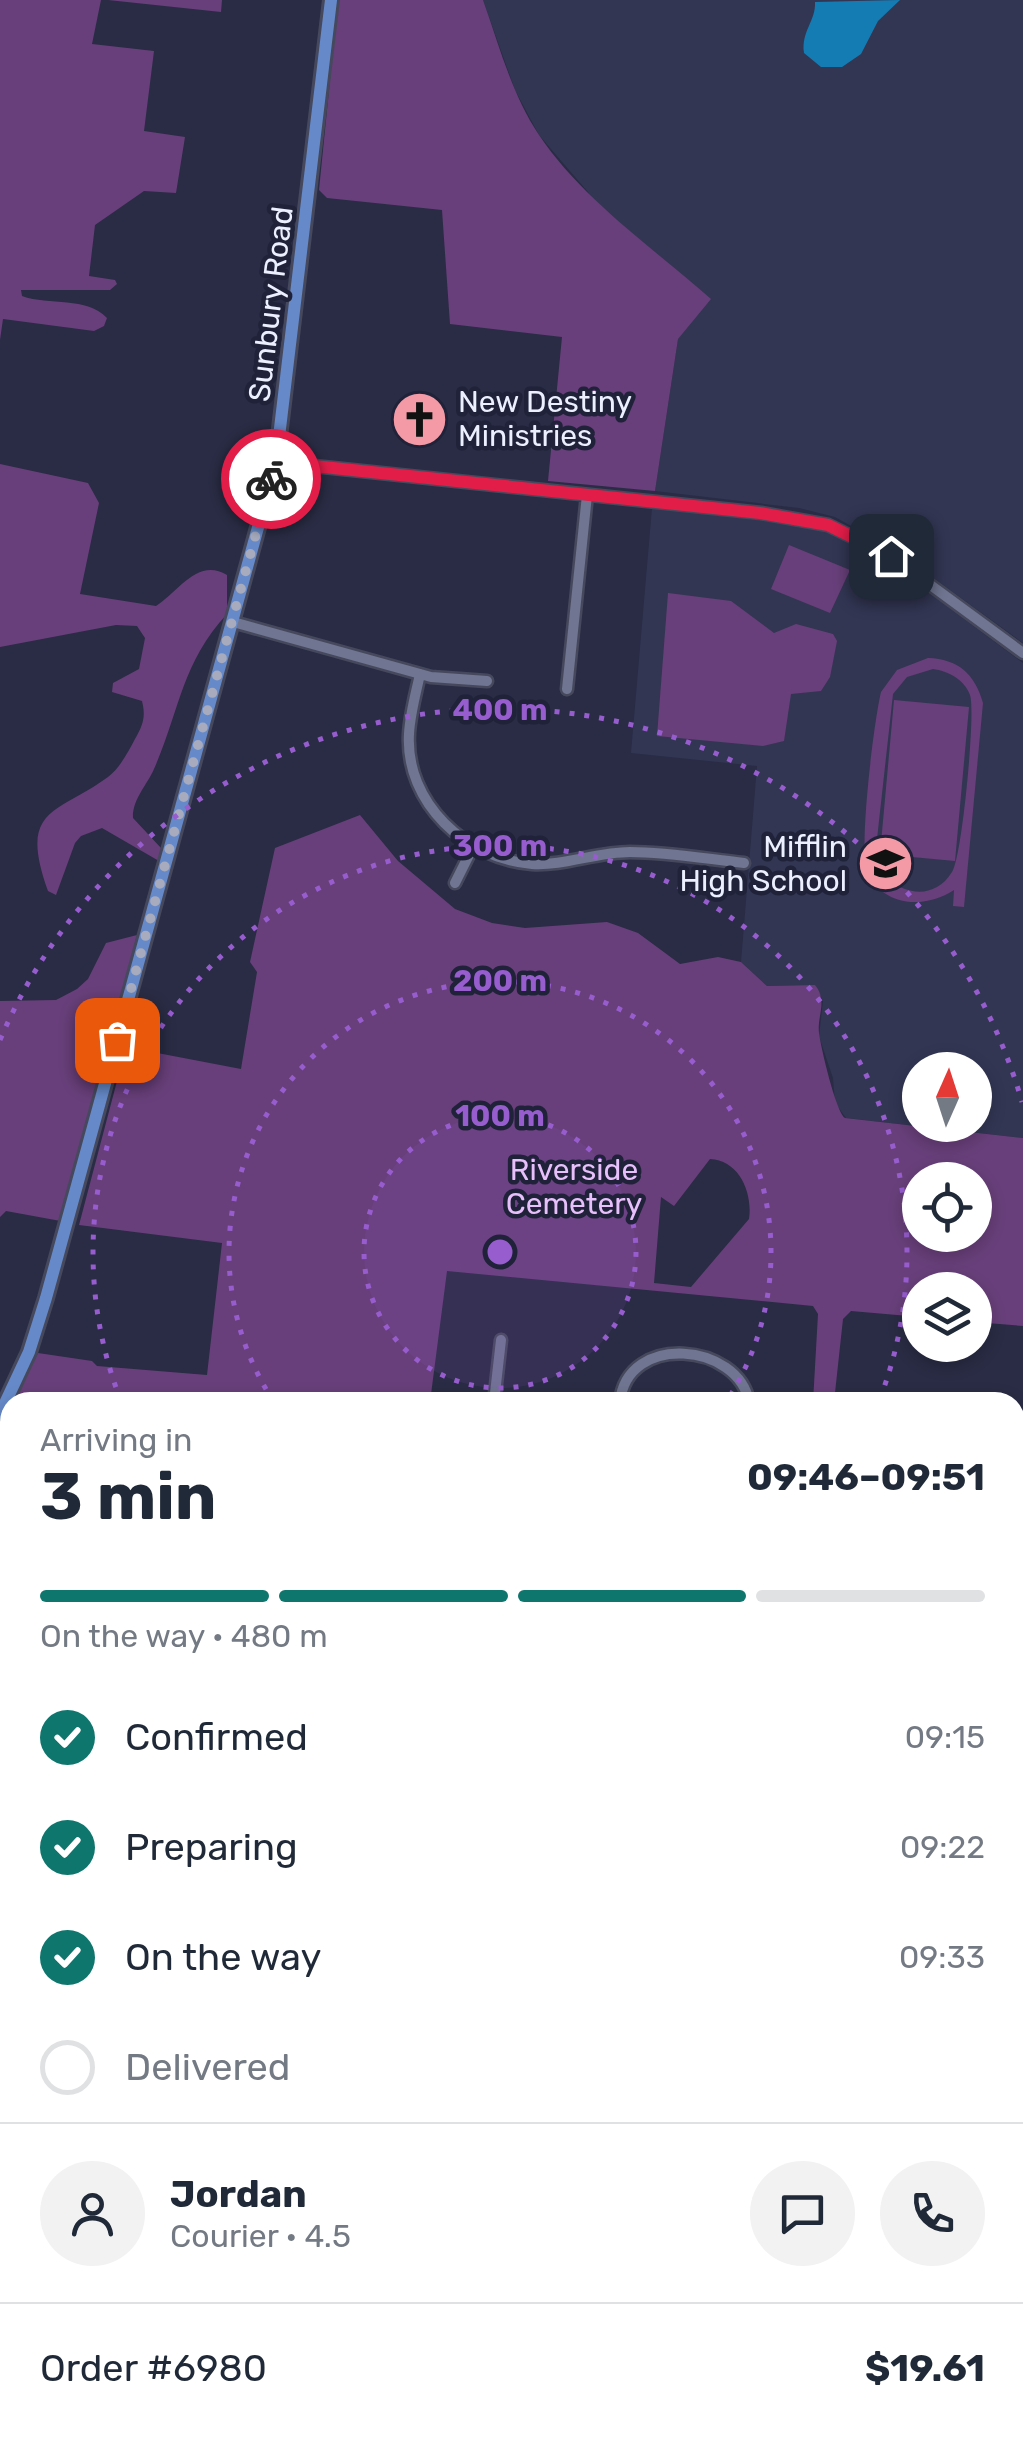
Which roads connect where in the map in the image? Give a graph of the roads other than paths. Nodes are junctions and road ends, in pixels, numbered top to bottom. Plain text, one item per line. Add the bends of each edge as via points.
1 (331, 0) edge
2 (276, 462) junction
3 (588, 495) junction
4 (234, 622) junction
5 (1023, 653) edge
6 (420, 674) junction
7 (488, 681) dead end
8 (568, 689) dead end
9 (473, 847) junction
10 (744, 863) dead end
11 (455, 883) dead end
12 (500, 1340) dead end
13 (10, 1392) edge
14 (495, 1392) edge
15 (623, 1392) edge
16 (747, 1392) edge

1 - 2 main road, Sunbury Road
2 - 3 street
2 - 4 main road, Sunbury Road
3 - 5 street via 828,525 891,556
3 - 8 street
4 - 6 street
4 - 13 main road, Sunbury Road via 46,1298
6 - 7 street
6 - 9 street via 408,735 413,770 425,799
9 - 10 street via 534,864 630,852
9 - 11 street
12 - 14 street
15 - 16 street via 629,1371 662,1355 718,1362 734,1369

